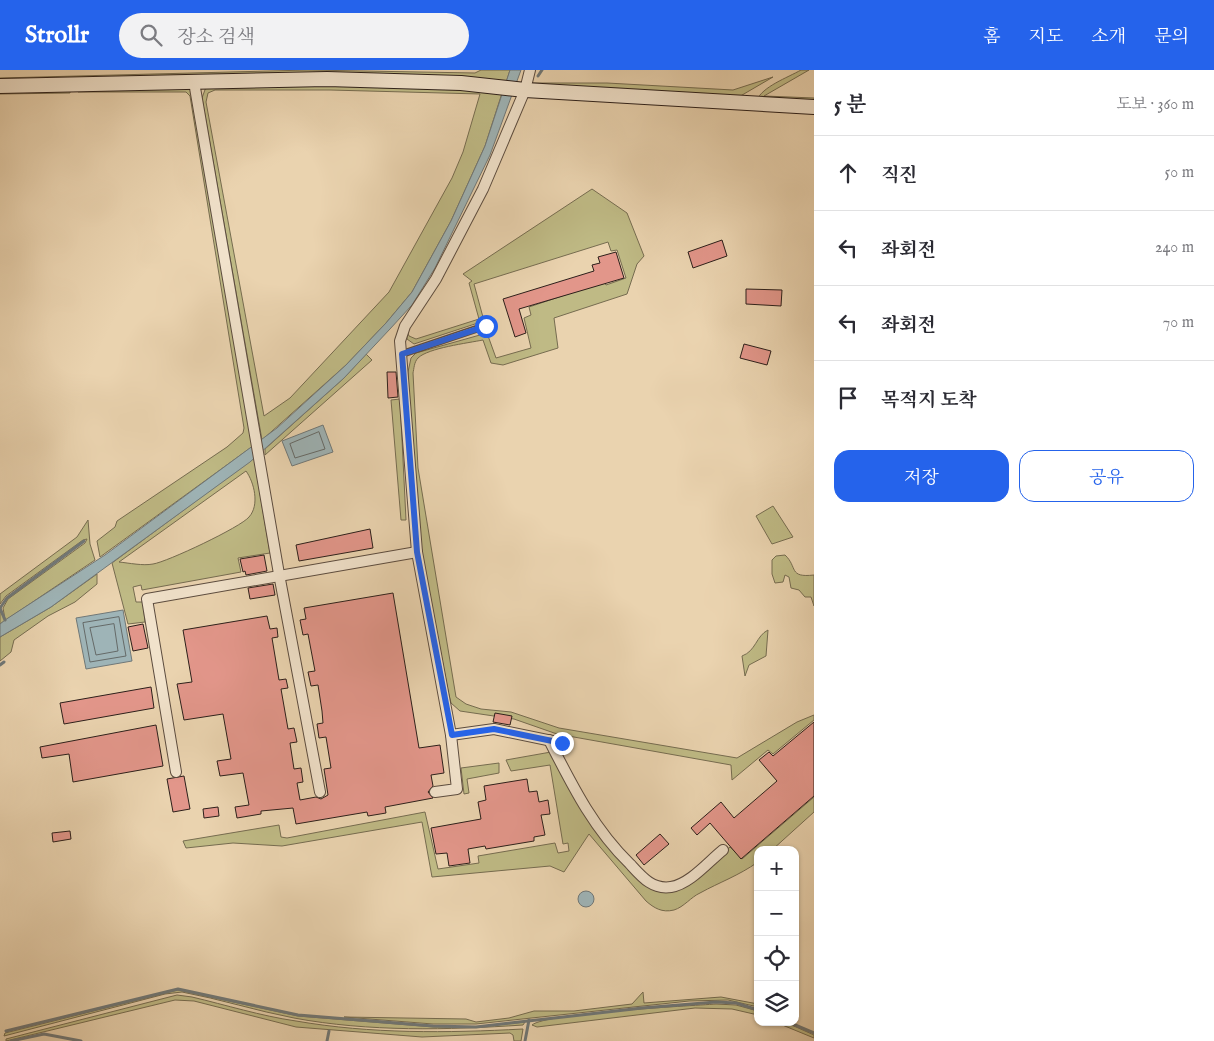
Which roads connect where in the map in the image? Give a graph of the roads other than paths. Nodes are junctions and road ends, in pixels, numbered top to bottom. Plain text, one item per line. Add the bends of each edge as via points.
1 (530, 70) edge
2 (194, 82) junction
3 (0, 86) edge
4 (521, 89) junction
5 (814, 107) edge
6 (486, 326) dead end
7 (402, 354) junction
8 (417, 552) junction
9 (279, 574) junction
10 (452, 735) junction
11 (549, 740) junction
12 (562, 743) dead end
13 (176, 772) dead end
14 (320, 792) dead end
15 (435, 792) dead end
16 (723, 850) dead end

1 - 4 street
2 - 3 street
2 - 4 street via 327,79 461,83
2 - 9 street
4 - 5 street
4 - 7 street via 483,189 436,279 405,326 400,341
6 - 7 lane
7 - 8 street
8 - 9 street
8 - 10 street
9 - 13 street via 147,599
9 - 14 street
10 - 11 street via 494,729
10 - 15 street via 457,789
11 - 12 street
11 - 16 street via 588,814 610,844 655,886 670,887 683,883

